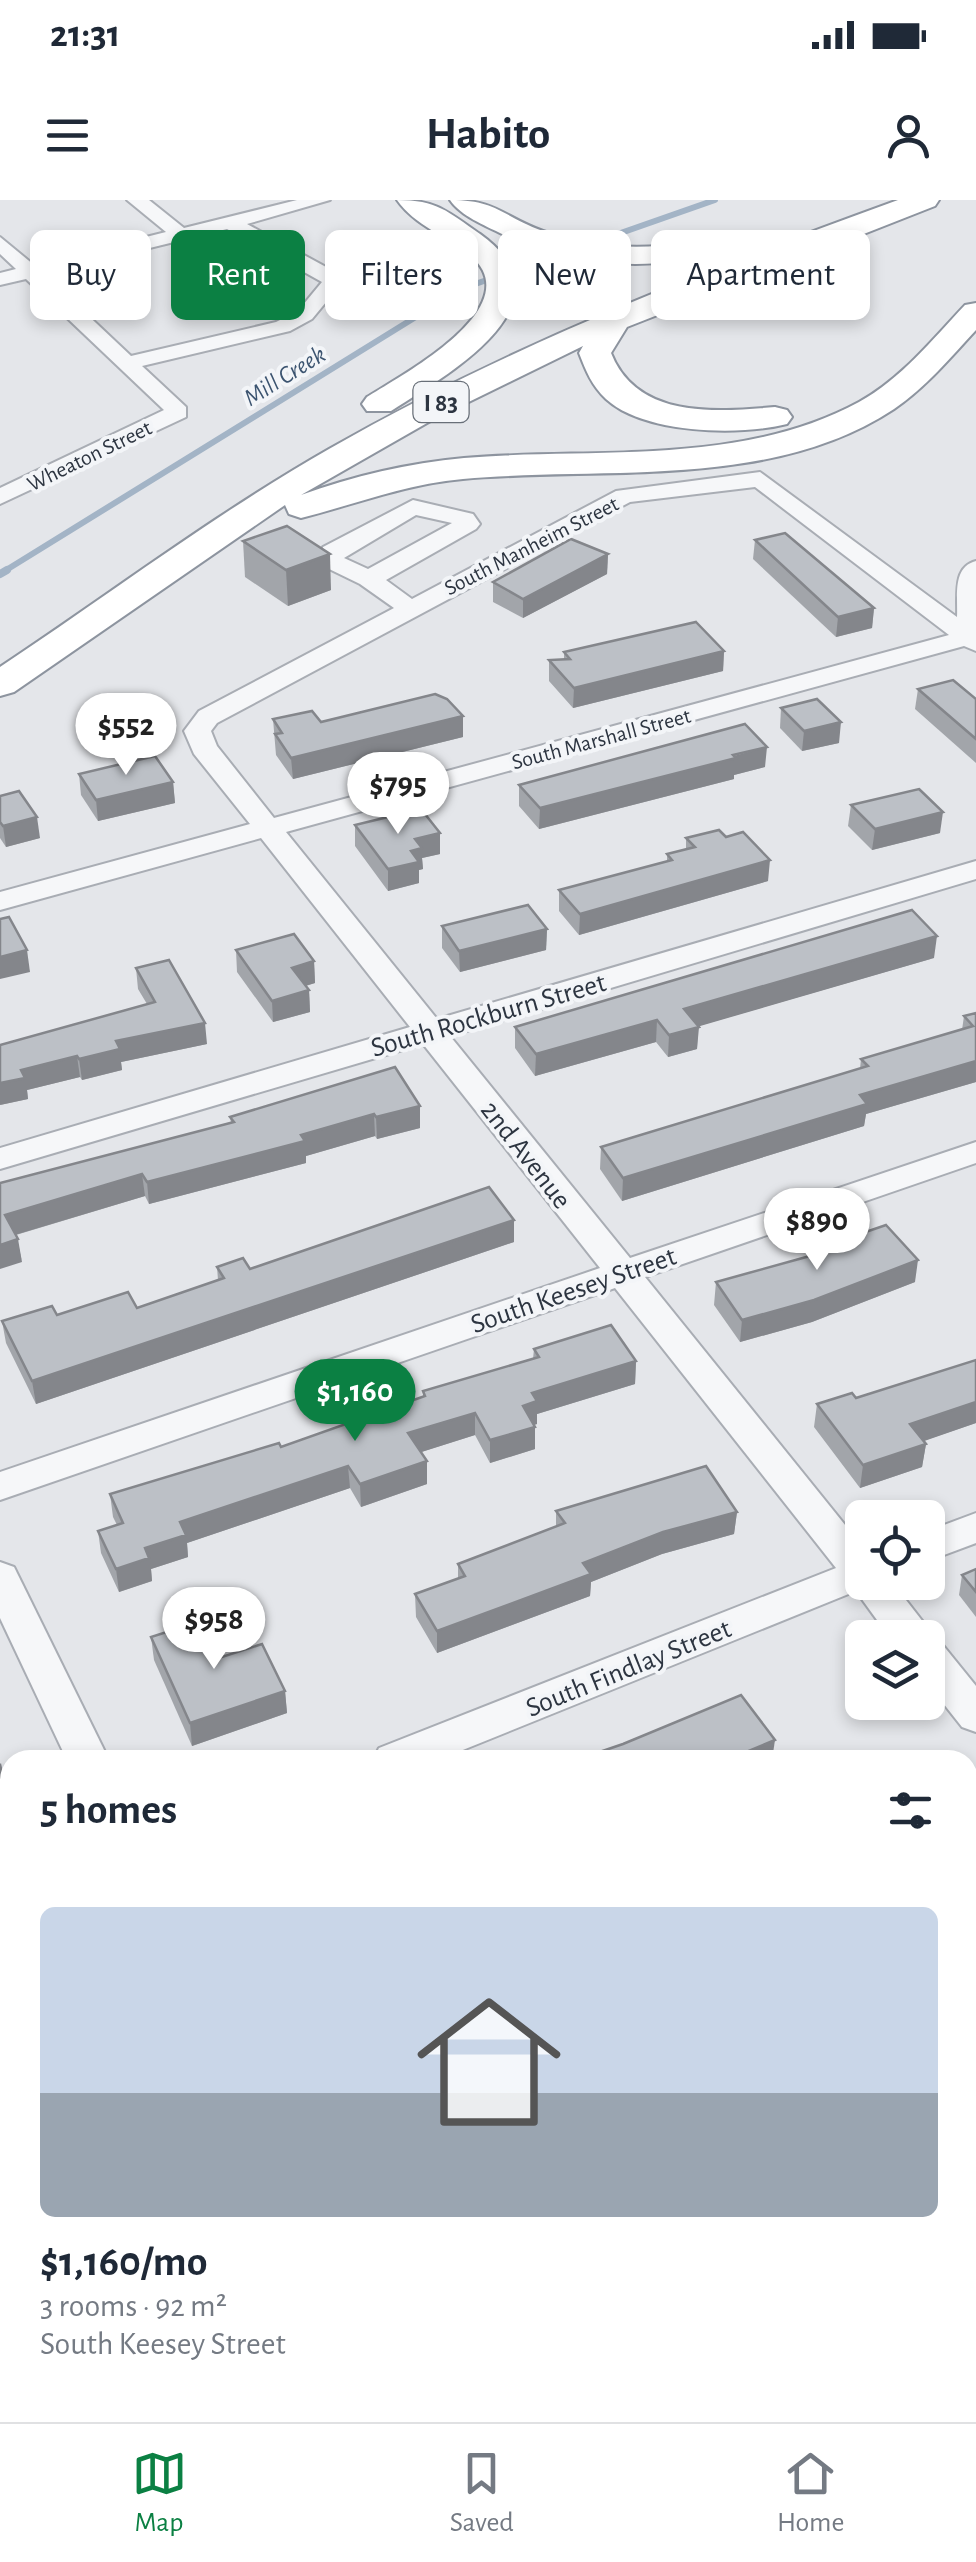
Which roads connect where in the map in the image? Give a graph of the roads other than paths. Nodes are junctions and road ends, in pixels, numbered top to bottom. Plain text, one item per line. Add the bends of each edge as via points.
1 (137, 200) edge
2 (320, 200) edge
3 (411, 200) edge
4 (464, 200) edge
5 (874, 200) edge
6 (925, 200) edge
7 (809, 222) junction
8 (231, 223) junction
9 (174, 230) edge
10 (205, 230) edge
11 (0, 243) edge
12 (30, 269) edge
13 (30, 272) edge
14 (325, 275) edge
15 (976, 278) edge
16 (0, 279) edge
17 (325, 291) edge
18 (631, 311) edge
19 (976, 312) edge
20 (83, 320) edge
21 (610, 320) edge
22 (615, 320) edge
23 (127, 363) junction
24 (341, 431) junction
25 (0, 498) edge
26 (976, 568) edge
27 (369, 579) junction
28 (409, 608) junction
29 (49, 611) dead end
30 (86, 628) junction
31 (972, 640) edge
32 (0, 684) edge
33 (197, 731) joint
34 (272, 829) junction
35 (976, 870) edge
36 (0, 900) edge
37 (430, 1030) junction
38 (976, 1152) edge
39 (0, 1160) edge
40 (620, 1273) junction
41 (0, 1486) edge
42 (976, 1527) edge
43 (945, 1540) edge
44 (845, 1552) edge
45 (0, 1577) edge
46 (845, 1580) edge
47 (884, 1600) edge
48 (900, 1620) edge
49 (945, 1677) edge
50 (976, 1716) edge
51 (83, 1750) edge
52 (419, 1750) edge

1 - 9 street
2 - 8 street
3 - 24 highway via 494,262 504,278 502,299 489,326
4 - 7 highway via 548,246 626,256 700,253
5 - 7 highway, I 83
6 - 18 highway, I 83
7 - 24 highway, I 83 via 592,303
8 - 10 street
8 - 14 street
11 - 12 street
13 - 16 street
15 - 22 highway via 840,401 795,415 713,420 640,406 598,374 594,352
17 - 23 street via 305,315 283,327
19 - 30 highway via 910,379 843,422 695,457 483,467 334,494 294,509
20 - 23 street
21 - 30 highway, I 83 via 439,403 262,503
23 - 25 street, Wheaton Street via 178,412
24 - 29 highway, I 83
26 - 31 street
27 - 27 street via 468,524 466,519 414,507 332,552 332,561
27 - 28 street
28 - 31 street, South Manheim Street via 624,496 760,479
28 - 33 street, South Manheim Street via 208,717
30 - 32 highway, I 83
31 - 34 street, South Marshall Street
33 - 34 street, 2nd Avenue
34 - 36 street, South Marshall Street
34 - 37 street, 2nd Avenue
35 - 37 street, South Rockburn Street
37 - 39 street, South Rockburn Street
37 - 40 street, 2nd Avenue
38 - 40 street, South Keesey Street
40 - 41 street, South Keesey Street
40 - 44 street, 2nd Avenue
42 - 43 street
45 - 51 street
46 - 52 street, South Findlay Street
47 - 48 street
49 - 50 street

